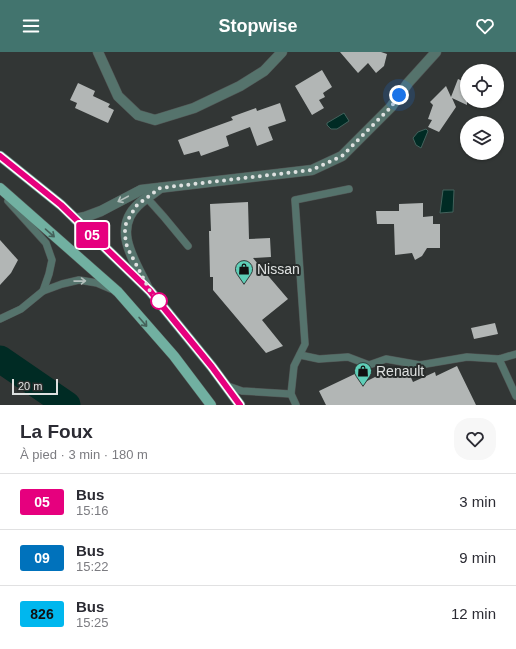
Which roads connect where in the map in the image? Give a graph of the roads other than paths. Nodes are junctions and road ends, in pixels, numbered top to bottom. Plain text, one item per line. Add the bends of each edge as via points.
1 (98, 52) edge
2 (282, 52) edge
3 (436, 52) edge
4 (0, 156) edge
5 (0, 188) edge
6 (160, 188) junction
7 (349, 189) dead end
8 (0, 192) edge
9 (147, 198) junction
10 (75, 218) junction
11 (188, 246) dead end
12 (43, 291) junction
13 (150, 291) junction
14 (118, 292) junction
15 (0, 319) edge
16 (516, 354) edge
17 (300, 355) junction
18 (499, 359) junction
19 (224, 384) junction
20 (515, 391) edge
21 (291, 394) junction
22 (211, 405) edge
23 (240, 405) edge
24 (296, 405) edge

1 - 2 street via 118,96 138,115 154,120 194,108 240,86 264,71
3 - 6 street via 408,83 391,107 342,156 312,170
4 - 10 main road
5 -> 14 main road
6 - 9 street
6 -> 10 street via 141,190 101,211
7 - 17 lane via 295,200 305,344
8 - 12 lane via 46,243 52,260
9 - 11 lane
9 - 13 street via 137,205 130,216 125,226 125,236 127,247
10 - 13 main road
12 -> 14 lane via 79,280 97,282
12 - 15 lane via 21,309
13 - 19 main road
14 -> 22 main road via 174,356
16 - 18 lane
17 - 18 lane via 319,359 348,357 369,365 386,359 420,365 468,357
17 - 21 lane via 294,366
18 - 20 lane
19 - 21 lane via 242,391
19 - 23 main road
21 - 24 lane

